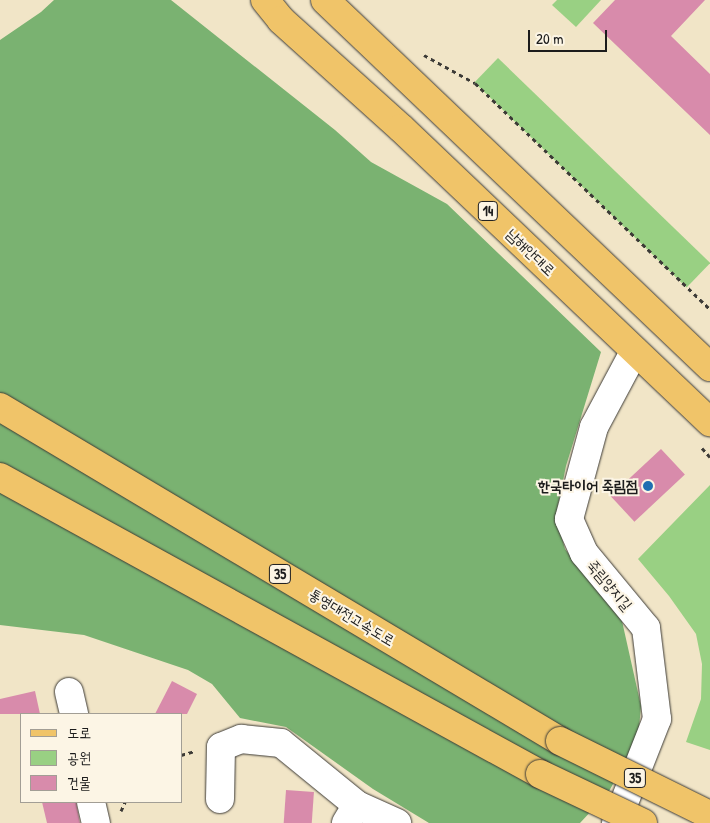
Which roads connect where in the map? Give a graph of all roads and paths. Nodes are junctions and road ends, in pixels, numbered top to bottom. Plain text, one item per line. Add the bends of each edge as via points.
1 (252, 0) edge
2 (325, 0) edge
3 (273, 10) edge
4 (475, 83) dead end
5 (710, 309) edge
6 (634, 352) junction
7 (710, 367) edge
8 (0, 407) edge
9 (710, 422) edge
10 (0, 477) edge
11 (220, 799) dead end
12 (91, 803) edge
13 (351, 814) edge
14 (710, 816) edge
15 (96, 823) edge
16 (397, 823) edge
17 (616, 823) edge
18 (643, 823) edge

1 - 3 street
2 - 7 main road
3 - 6 main road, 남해안대로 / 14
4 - 5 path
6 - 9 main road, 남해안대로 / 14
6 - 17 street, 죽림양지길 via 594,427 569,519 584,553 646,628 657,719
8 - 14 main road, 통영대전고속도로 / 35, bridge via 560,741
10 - 18 main road, 35, bridge via 540,774
11 - 13 street via 220,747 241,739 281,743
12 - 15 street
13 - 16 street

